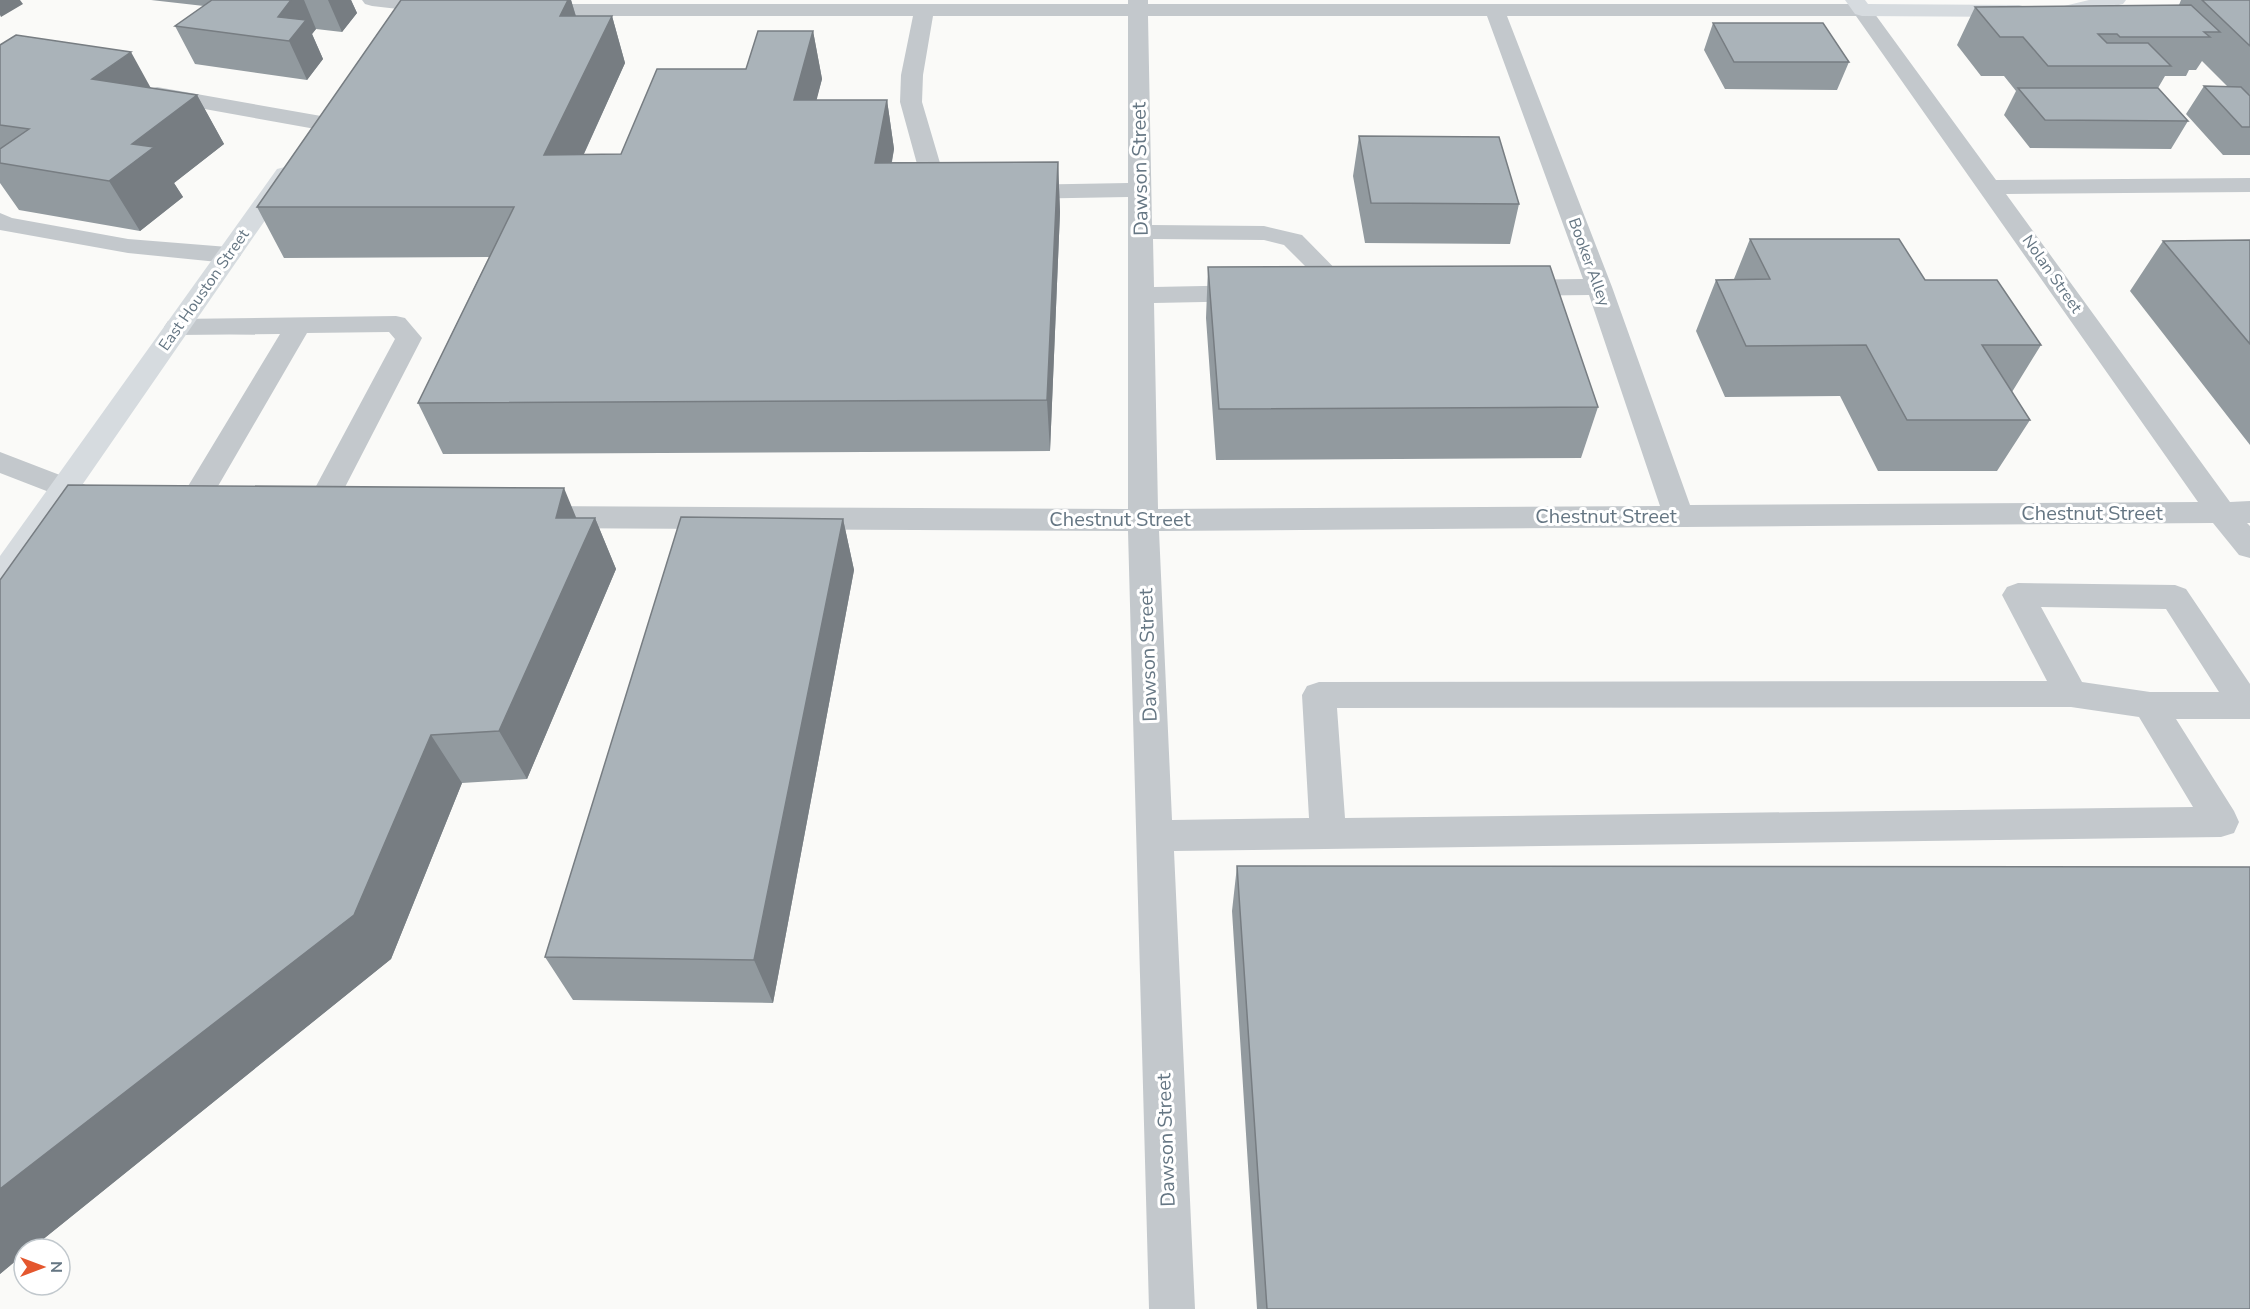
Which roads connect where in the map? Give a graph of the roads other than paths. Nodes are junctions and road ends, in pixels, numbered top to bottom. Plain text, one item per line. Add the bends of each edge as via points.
1 (372, 0) edge
2 (2116, 0) edge
3 (1139, 5) edge
4 (1226, 5) edge
5 (1464, 5) edge
6 (1633, 5) edge
7 (1859, 5) edge
8 (916, 6) edge
9 (401, 9) edge
10 (458, 10) edge
11 (506, 10) edge
12 (1495, 10) junction
13 (2067, 11) junction
14 (2136, 11) edge
15 (134, 90) edge
16 (316, 130) joint
17 (2250, 185) edge
18 (1989, 186) junction
19 (1140, 190) junction
20 (0, 220) edge
21 (1141, 232) junction
22 (228, 255) junction
23 (1599, 287) junction
24 (1483, 289) edge
25 (1272, 292) edge
26 (1308, 292) edge
27 (1141, 295) junction
28 (298, 326) junction
29 (177, 327) junction
30 (0, 462) edge
31 (64, 488) junction
32 (117, 508) edge
33 (2236, 512) edge
34 (1678, 515) junction
35 (221, 516) edge
36 (351, 517) edge
37 (507, 517) edge
38 (1143, 520) junction
39 (2250, 548) edge
40 (0, 580) edge
41 (2071, 694) junction
42 (2150, 705) junction
43 (2248, 706) edge
44 (1328, 833) junction
45 (1155, 836) junction
46 (1172, 1309) edge

1 - 9 street
2 - 13 main road
3 - 4 street
3 - 8 street
3 - 19 street, Dawson Street
4 - 5 street
5 - 12 street
6 - 7 street
6 - 12 street
7 - 13 main road
7 - 18 street, Nolan Street
8 - 11 street
8 - 19 street via 911,102 929,164 946,186 984,193
9 - 10 street
12 - 23 street, Booker Alley
13 - 14 street
15 - 16 street
16 - 22 main road, East Houston Street
17 - 18 street
18 - 33 street, Nolan Street
19 - 21 street, Dawson Street
20 - 22 street via 4,224 128,246
21 - 26 street via 1280,236 1293,240 1355,291
21 - 27 street, Dawson Street
22 - 29 main road, East Houston Street
23 - 24 street
23 - 34 street, Booker Alley
25 - 27 street
27 - 38 street, Dawson Street
28 - 29 street
28 - 35 street via 174,516
28 - 36 street via 396,324 409,338 303,516
29 - 31 main road, East Houston Street
30 - 31 street
31 - 32 street
31 - 40 main road, East Houston Street
33 - 34 street, Chestnut Street
33 - 39 street, Nolan Street
34 - 38 street, Chestnut Street
37 - 38 street, Chestnut Street
38 - 45 street, Dawson Street
41 - 42 street
41 - 43 street via 2018,595 2175,597
41 - 44 street via 1319,695
42 - 43 street
42 - 44 street via 2221,822
44 - 45 street
45 - 46 street, Dawson Street

